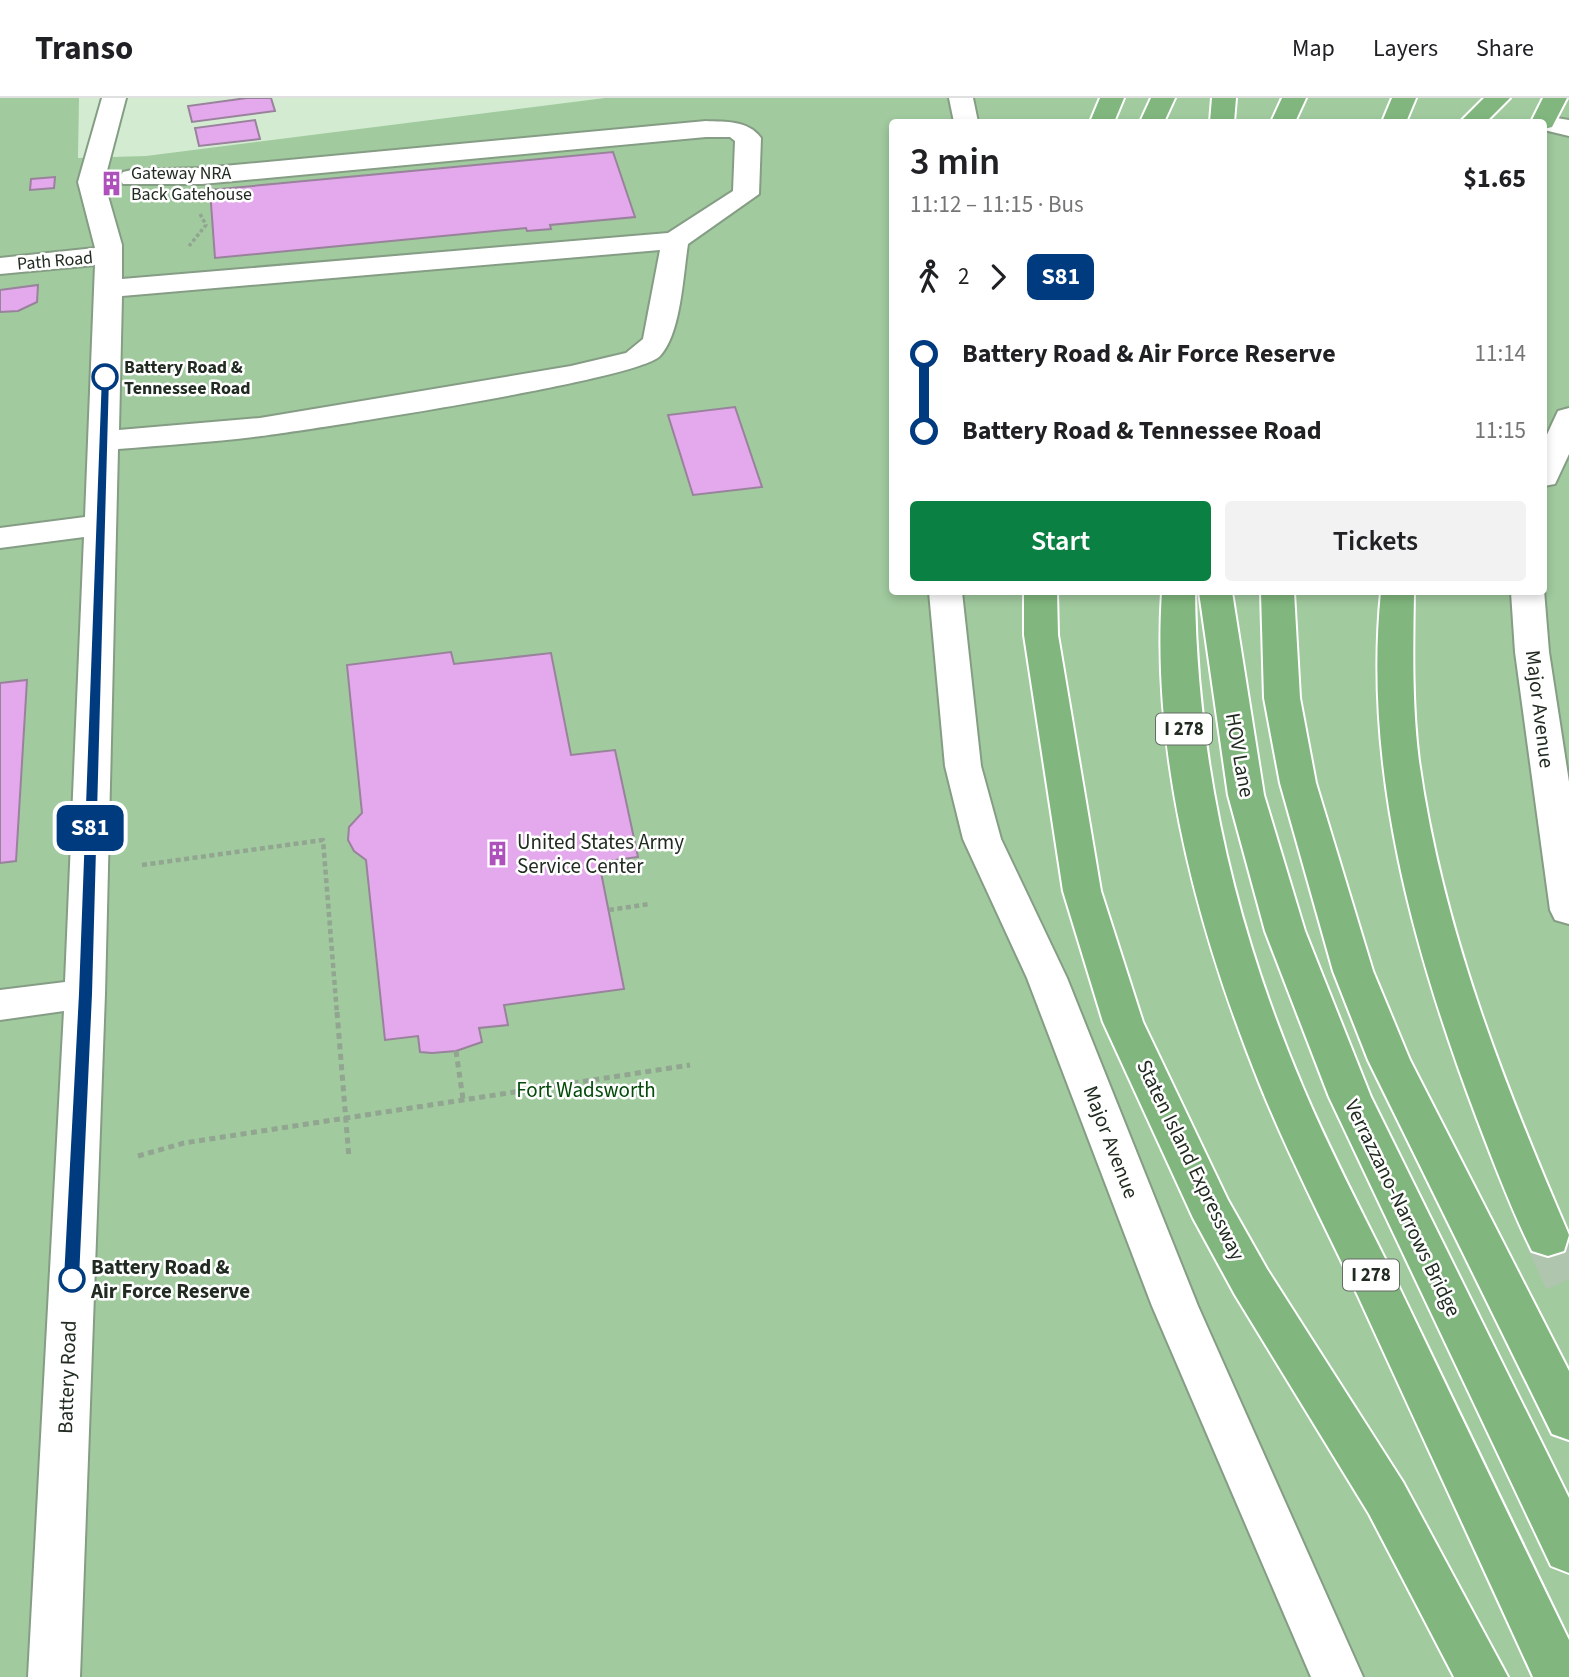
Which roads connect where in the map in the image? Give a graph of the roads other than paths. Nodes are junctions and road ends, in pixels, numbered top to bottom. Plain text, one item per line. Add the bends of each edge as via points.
1 (961, 98) edge
2 (1112, 98) edge
3 (1163, 98) edge
4 (1224, 98) edge
5 (1294, 98) edge
6 (1404, 98) edge
7 (1498, 98) edge
8 (1555, 98) edge
9 (114, 108) edge
10 (964, 119) edge
11 (1103, 119) edge
12 (1153, 119) edge
13 (1222, 119) edge
14 (1284, 119) edge
15 (1395, 119) edge
16 (1475, 119) edge
17 (1545, 119) edge
18 (1547, 124) edge
19 (1569, 128) edge
20 (128, 177) junction
21 (676, 241) junction
22 (109, 247) junction
23 (0, 266) edge
24 (108, 289) junction
25 (1569, 417) edge
26 (103, 441) junction
27 (1547, 470) edge
28 (100, 524) junction
29 (0, 538) edge
30 (945, 595) edge
31 (1040, 595) edge
32 (1178, 595) edge
33 (1217, 595) edge
34 (1243, 595) edge
35 (1277, 595) edge
36 (1397, 595) edge
37 (1528, 595) edge
38 (1227, 654) junction
39 (1261, 856) joint
40 (1569, 910) edge
41 (85, 994) junction
42 (0, 1005) edge
43 (1548, 1238) tunnel mouth
44 (1569, 1419) edge
45 (1569, 1550) edge
46 (54, 1677) edge
47 (1337, 1677) edge
48 (1482, 1677) edge
49 (1560, 1677) edge

1 - 10 street
2 - 11 highway
3 - 12 highway
4 - 13 highway
5 - 14 highway
6 - 15 highway
7 - 16 highway
8 - 17 highway
9 - 20 street
9 - 22 street, Battery Road via 94,161 91,183
18 - 19 street
20 - 21 street via 180,178 723,128 743,133 748,138 746,194
20 - 22 street
21 - 24 street
21 - 26 street via 657,340 636,359 571,375 260,427
22 - 23 street, Path Road
22 - 24 street, Battery Road
24 - 26 street, Battery Road
25 - 27 street
26 - 28 street, Battery Road
28 - 29 street
28 - 41 street, Battery Road
30 - 47 street, Major Avenue via 963,766 982,839 1047,978 1175,1306
31 - 48 highway, Staten Island Expressway via 1041,635 1082,891 1123,1022 1209,1206 1386,1499
32 - 49 highway, I 278 via 1186,752 1208,864 1240,972 1282,1085
33 - 38 highway, HOV Lane
34 - 38 highway
35 - 44 highway via 1282,698 1298,783 1353,971 1389,1060
36 - 43 highway via 1396,735 1413,844 1438,944 1476,1062
37 - 40 street, Major Avenue via 1532,652
38 - 39 highway, HOV Lane via 1233,724
39 - 45 highway, Verrazzano-Narrows Bridge via 1350,1097
41 - 42 street
41 - 46 street, Battery Road

